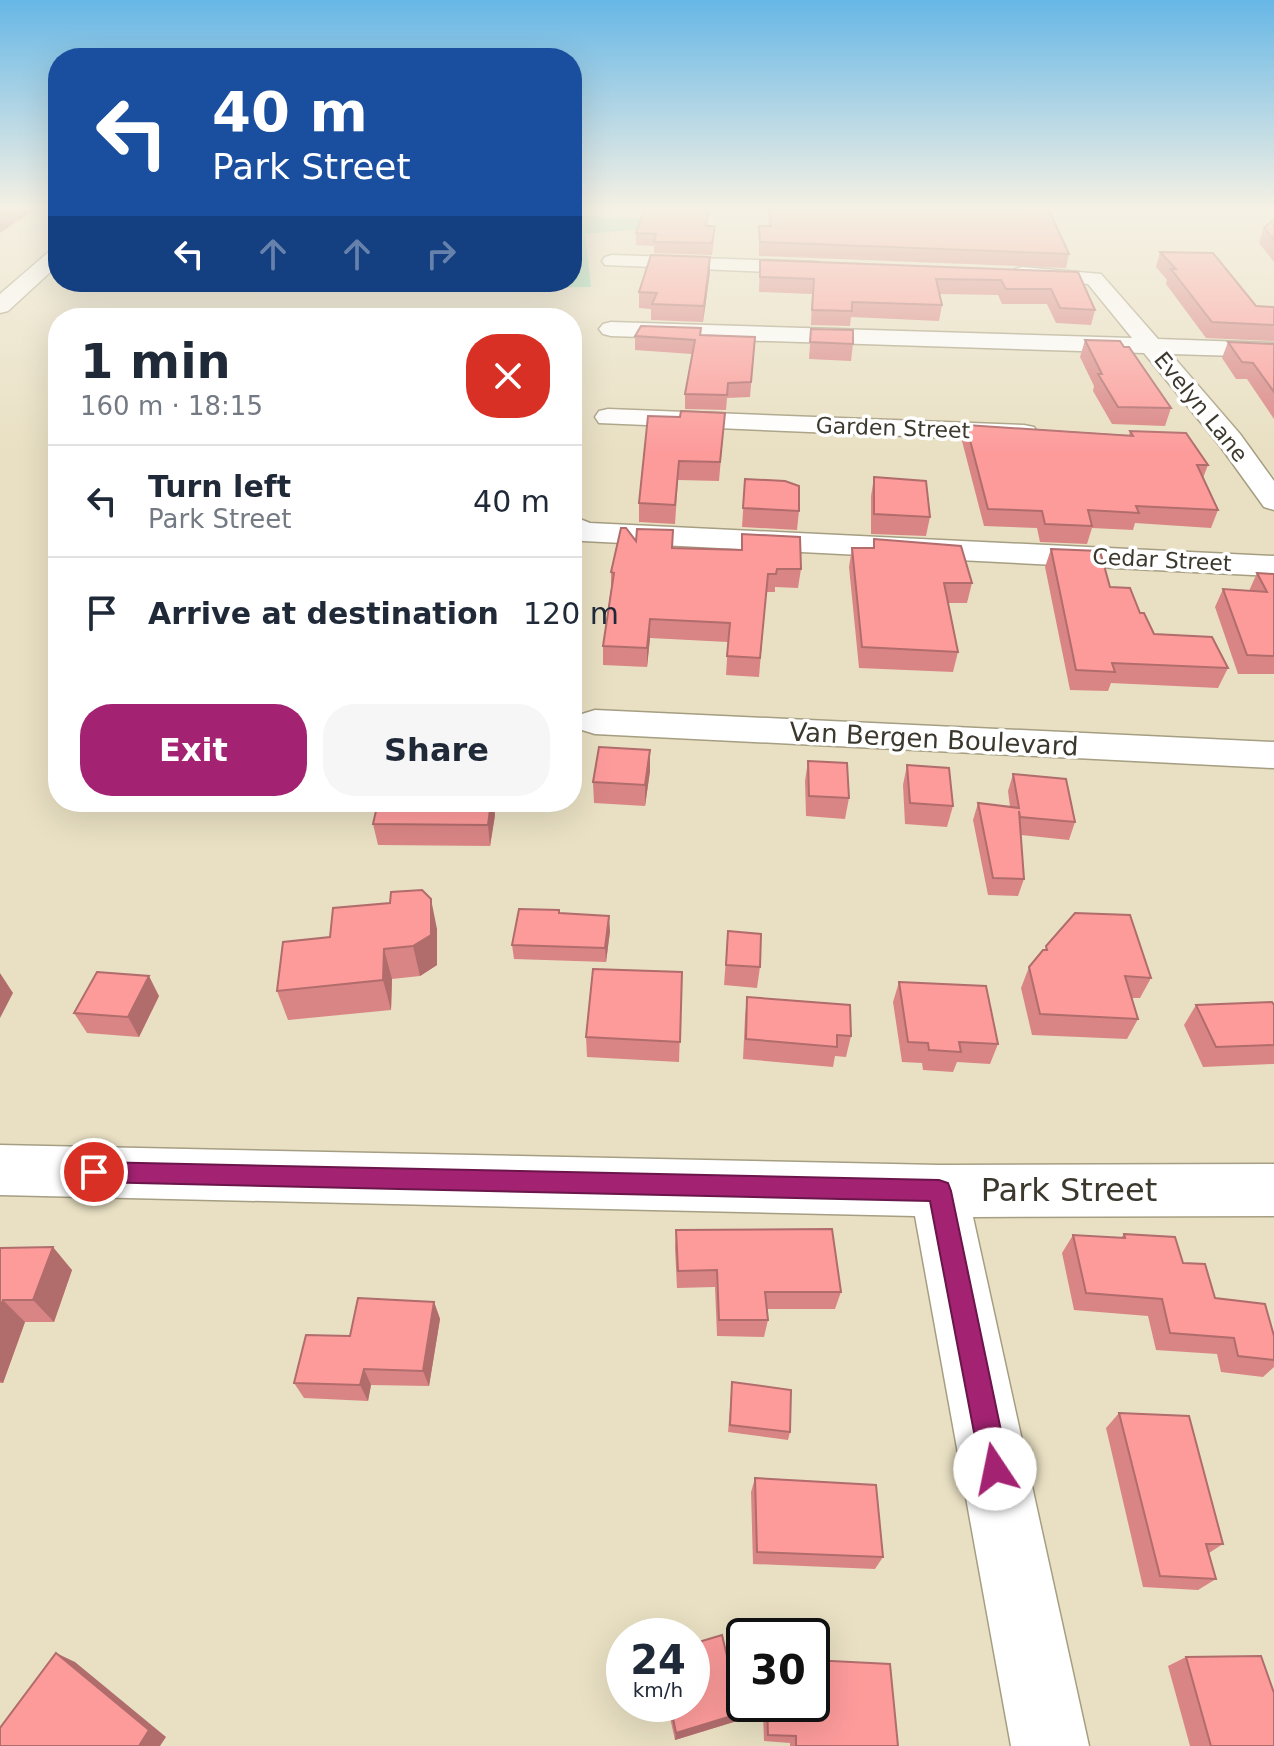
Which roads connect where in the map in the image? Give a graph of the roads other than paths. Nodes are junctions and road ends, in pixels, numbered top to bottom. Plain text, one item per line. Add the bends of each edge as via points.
1 (18, 289) edge
2 (1104, 289) edge
3 (0, 306) edge
4 (611, 329) dead end
5 (1153, 347) junction
6 (1274, 350) edge
7 (608, 417) dead end
8 (1054, 434) edge
9 (1198, 439) dead end
10 (1230, 440) junction
11 (1259, 441) dead end
12 (1274, 501) edge
13 (582, 531) edge
14 (1274, 566) edge
15 (595, 722) dead end
16 (1274, 755) edge
17 (0, 1170) edge
18 (1274, 1190) edge
19 (939, 1191) junction
20 (1050, 1746) edge

1 - 3 street
2 - 5 street, Evelyn Lane
4 - 5 street
5 - 6 street
5 - 10 street, Evelyn Lane
7 - 8 street, Garden Street
9 - 10 street
10 - 11 street
10 - 12 street, Evelyn Lane
13 - 14 street, Cedar Street
15 - 16 street, Van Bergen Boulevard
17 - 19 street, Park Street
18 - 19 street, Park Street
19 - 20 street

